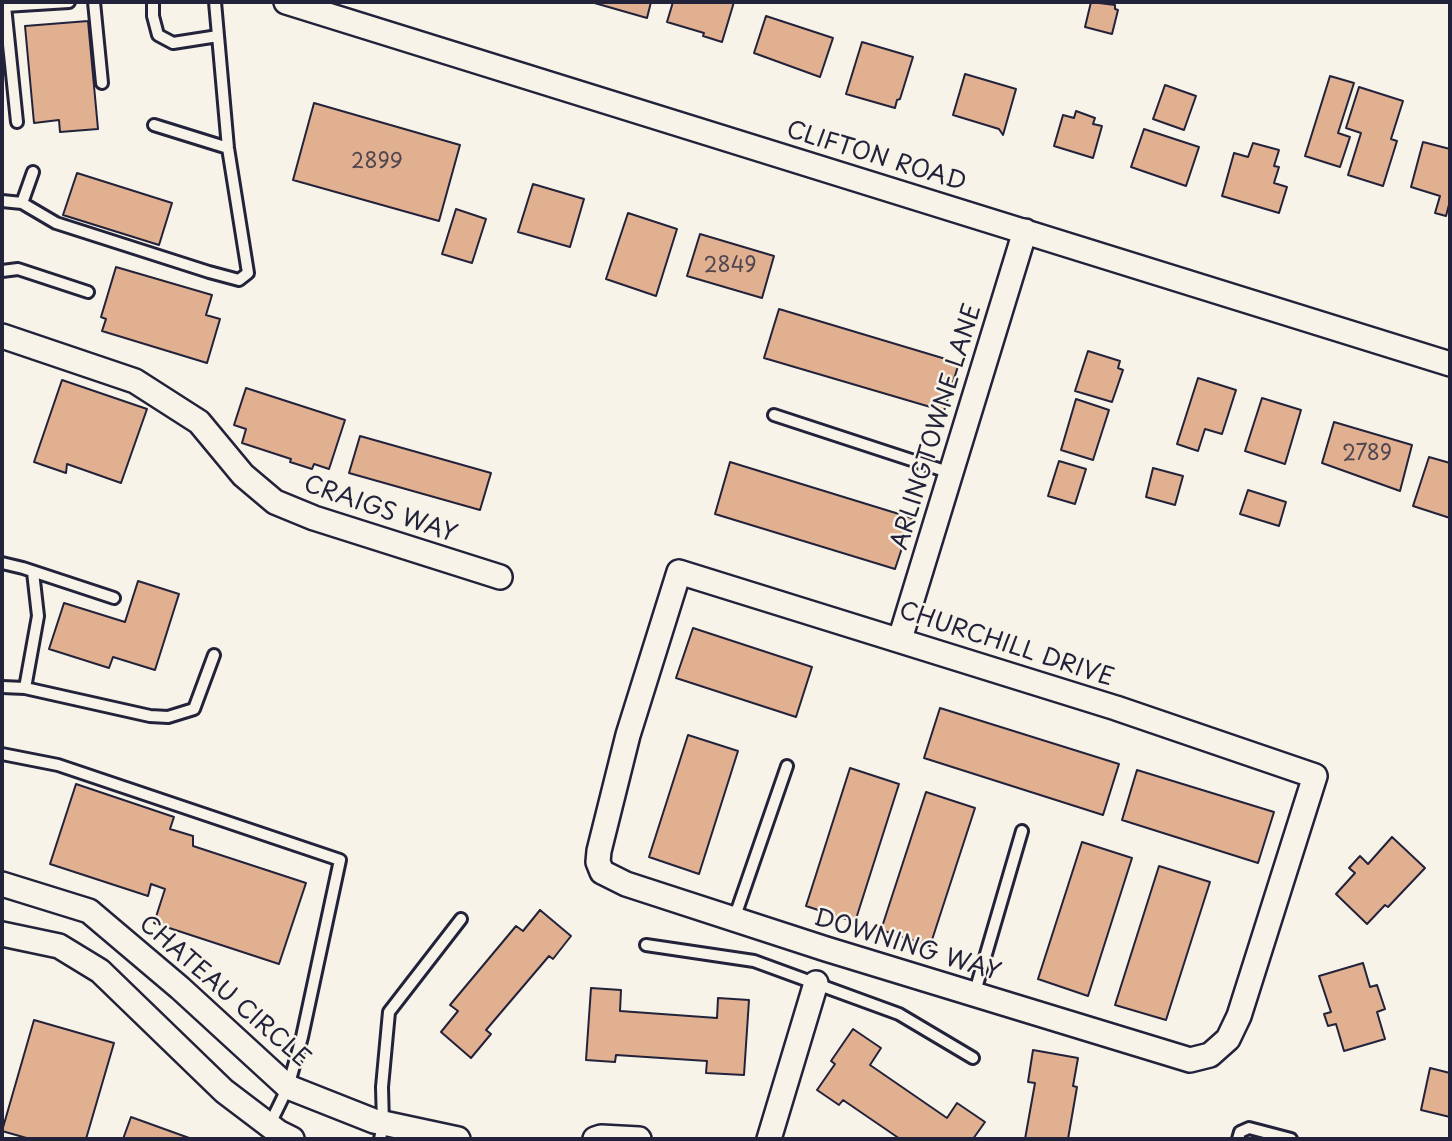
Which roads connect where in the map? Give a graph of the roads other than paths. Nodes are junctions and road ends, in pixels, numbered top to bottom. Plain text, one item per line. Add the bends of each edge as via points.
1 (69, 2) edge
2 (94, 2) edge
3 (153, 2) edge
4 (215, 2) edge
5 (286, 2) edge
6 (218, 36) junction
7 (102, 83) dead end
8 (17, 122) dead end
9 (154, 125) dead end
10 (228, 148) junction
11 (33, 172) dead end
12 (2, 201) edge
13 (22, 203) junction
14 (1025, 231) junction
15 (2, 271) edge
16 (88, 292) dead end
17 (2, 336) edge
18 (1450, 364) edge
19 (774, 415) dead end
20 (951, 473) junction
21 (2, 564) edge
22 (33, 572) junction
23 (500, 577) dead end
24 (114, 598) dead end
25 (900, 639) junction
26 (214, 655) dead end
27 (2, 687) edge
28 (25, 688) junction
29 (2, 754) edge
30 (787, 766) dead end
31 (1022, 831) dead end
32 (598, 862) joint
33 (2, 884) edge
34 (461, 919) dead end
35 (733, 919) junction
36 (2, 934) edge
37 (646, 945) dead end
38 (816, 983) junction
39 (974, 995) junction
40 (1210, 1055) joint
41 (973, 1058) dead end
42 (288, 1087) junction
43 (269, 1126) junction
44 (381, 1132) edge
45 (292, 1139) edge
46 (458, 1139) edge
47 (595, 1139) edge
48 (639, 1139) edge
49 (769, 1139) edge
50 (1238, 1139) edge
51 (1292, 1139) edge

1 - 8 lane via 5,6
2 - 7 lane
3 - 6 lane via 158,35 173,43
4 - 6 lane
5 - 14 street, CLIFTON ROAD
6 - 10 lane
9 - 10 lane
10 - 13 lane via 248,273 239,280 56,223
11 - 13 lane
12 - 13 lane
14 - 18 street, CLIFTON ROAD
14 - 20 street, ARLINGTOWNE LANE
15 - 16 lane via 18,269
17 - 23 street, CRAIGS WAY via 135,381 199,422 243,475 275,502
19 - 20 lane
20 - 25 street, ARLINGTOWNE LANE
21 - 22 lane
22 - 24 lane
22 - 28 lane via 38,616
25 - 32 street, CHURCHILL DRIVE via 679,572 628,735
25 - 40 street, CHURCHILL DRIVE via 1315,776 1239,1016 1228,1039
26 - 28 lane via 194,709 168,718
27 - 28 lane
29 - 42 lane via 58,765 340,860
30 - 35 lane
31 - 39 lane
32 - 35 street, DOWNING WAY via 602,872 626,884
33 - 42 street, CHATEAU CIRCLE via 89,911
34 - 44 lane via 389,1012
35 - 39 street, DOWNING WAY
36 - 43 street via 59,946 100,971 224,1091
37 - 38 lane via 754,961
38 - 41 lane via 899,1014
38 - 49 street
39 - 40 street, DOWNING WAY via 1189,1060
42 - 43 lane
42 - 44 street, CHATEAU CIRCLE
43 - 45 street
44 - 46 street, CHATEAU CIRCLE
47 - 48 street
50 - 51 lane via 1240,1132 1249,1128

